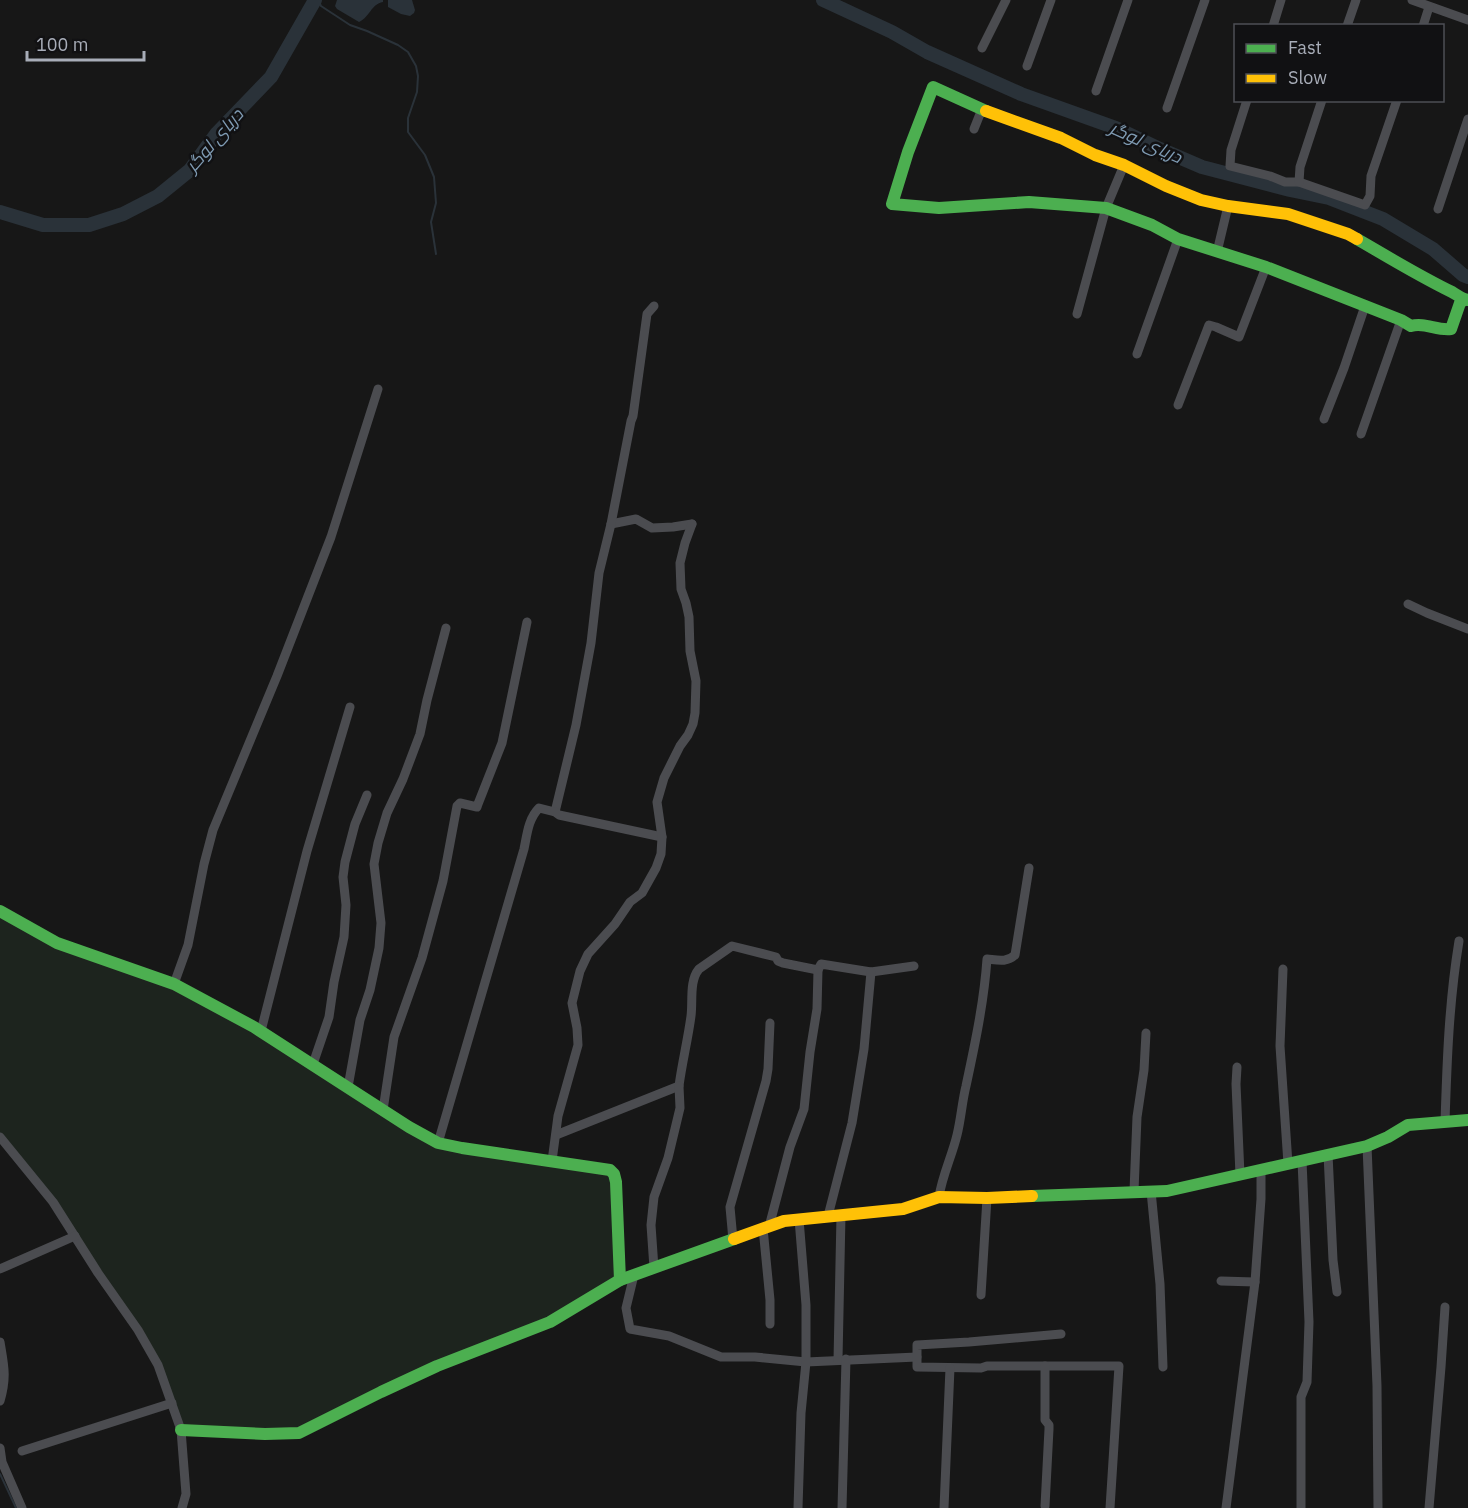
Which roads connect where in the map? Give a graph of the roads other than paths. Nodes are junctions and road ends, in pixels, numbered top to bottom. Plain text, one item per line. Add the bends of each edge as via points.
1 (1006, 0) edge
2 (1051, 0) edge
3 (1128, 0) edge
4 (1205, 0) edge
5 (1281, 0) edge
6 (1356, 0) edge
7 (1412, 0) edge
8 (1430, 7) junction
9 (1467, 17) edge
10 (1274, 24) edge
11 (1348, 24) edge
12 (1424, 24) edge
13 (982, 48) dead end
14 (1027, 66) dead end
15 (1096, 91) dead end
16 (1246, 102) edge
17 (1321, 102) edge
18 (1396, 102) edge
19 (1167, 108) dead end
20 (982, 109) junction
21 (1468, 119) edge
22 (974, 129) dead end
23 (1124, 165) junction
24 (1299, 182) junction
25 (1228, 206) junction
26 (1106, 208) junction
27 (1438, 209) dead end
28 (1178, 239) junction
29 (1217, 252) junction
30 (1266, 267) junction
31 (1466, 300) edge
32 (654, 306) dead end
33 (1365, 306) junction
34 (1077, 314) dead end
35 (1401, 320) junction
36 (1137, 354) dead end
37 (378, 389) dead end
38 (1178, 405) dead end
39 (1324, 419) dead end
40 (1361, 434) dead end
41 (611, 524) junction
42 (1408, 604) dead end
43 (527, 622) dead end
44 (446, 628) dead end
45 (1468, 629) edge
46 (350, 707) dead end
47 (367, 795) dead end
48 (555, 812) junction
49 (662, 837) junction
50 (1029, 868) dead end
51 (0, 911) edge
52 (1459, 941) dead end
53 (914, 966) dead end
54 (1283, 969) dead end
55 (818, 970) junction
56 (871, 972) junction
57 (174, 984) junction
58 (770, 1023) dead end
59 (261, 1031) junction
60 (1146, 1034) dead end
61 (313, 1064) junction
62 (1237, 1067) dead end
63 (679, 1086) junction
64 (348, 1087) junction
65 (383, 1110) junction
66 (1468, 1120) edge
67 (1445, 1122) junction
68 (556, 1135) junction
69 (0, 1137) edge
70 (438, 1143) junction
71 (1367, 1146) junction
72 (1328, 1154) junction
73 (552, 1161) junction
74 (1302, 1161) junction
75 (1288, 1164) junction
76 (1261, 1171) junction
77 (1240, 1175) junction
78 (1134, 1191) junction
79 (1151, 1191) junction
80 (939, 1197) junction
81 (987, 1198) junction
82 (834, 1215) junction
83 (799, 1219) junction
84 (766, 1227) junction
85 (75, 1236) junction
86 (733, 1240) junction
87 (654, 1268) junction
88 (0, 1269) edge
89 (634, 1275) junction
90 (620, 1280) junction
91 (1221, 1281) dead end
92 (1255, 1282) junction
93 (1337, 1292) dead end
94 (981, 1295) dead end
95 (1444, 1307) dead end
96 (770, 1324) dead end
97 (1060, 1334) dead end
98 (0, 1342) edge
99 (916, 1357) junction
100 (842, 1359) junction
101 (806, 1362) junction
102 (1045, 1366) junction
103 (1163, 1367) dead end
104 (950, 1368) junction
105 (0, 1401) edge
106 (172, 1403) junction
107 (181, 1430) junction
108 (0, 1448) edge
109 (22, 1451) dead end
110 (1045, 1506) dead end
111 (22, 1508) edge
112 (182, 1508) edge
113 (798, 1508) edge
114 (842, 1508) edge
115 (945, 1508) edge
116 (1110, 1508) edge
117 (1226, 1508) edge
118 (1301, 1508) edge
119 (1378, 1508) edge
120 (1429, 1508) edge

1 - 13 street
2 - 14 street
3 - 15 street
4 - 19 street
5 - 10 street
6 - 11 street
7 - 8 street
8 - 9 street
8 - 12 street
16 - 24 street via 1230,166 1285,182
17 - 24 street via 1300,167
18 - 24 street via 1365,205
20 - 22 street
20 - 23 street
20 - 26 street via 933,87 892,204 939,208 1029,202
21 - 27 street
23 - 25 street via 1189,196
23 - 26 street
25 - 29 street
25 - 31 street via 1288,214 1348,234
26 - 28 street
26 - 34 street
28 - 29 street
28 - 36 street
29 - 30 street
30 - 33 street
30 - 38 street via 1239,337 1209,325
31 - 35 street via 1461,303 1451,329 1424,323 1411,326
32 - 41 street via 647,314 633,416
33 - 35 street
33 - 39 street
35 - 40 street
37 - 57 street via 331,537 213,830 188,945
41 - 48 street via 576,725
41 - 49 street via 636,519 652,528 692,525 680,563 696,681 695,713 688,735 663,778 657,802
42 - 45 street
43 - 65 street via 502,743 477,807 460,803 457,806 443,881 422,958 394,1037
44 - 64 street via 420,734 378,843 374,864 381,923 379,948
46 - 59 street via 307,851
47 - 61 street via 345,861 344,937 329,1017
48 - 49 street
48 - 70 street via 538,808 529,823
49 - 68 street via 656,868 642,893 630,902 588,954 580,971 572,1003 579,1045
50 - 80 street via 1015,955 1005,960 987,959 957,1136
51 - 57 street via 57,943
52 - 67 street via 1448,1037
53 - 56 street
54 - 75 street via 1280,1046
55 - 56 street via 821,964
55 - 63 street via 732,946 699,969 693,980
55 - 84 street via 804,1109
56 - 82 street via 864,1049
57 - 59 street
58 - 86 street via 766,1081 730,1207
59 - 61 street
60 - 78 street
61 - 64 street
62 - 77 street
63 - 68 street
63 - 87 street via 680,1108 654,1197
64 - 65 street
65 - 70 street
66 - 67 street
67 - 71 street via 1408,1125
68 - 73 street
69 - 85 street
70 - 73 street
71 - 72 street
71 - 119 street via 1377,1375
72 - 74 street
72 - 93 street
73 - 90 street via 614,1173
74 - 75 street
74 - 118 street via 1309,1322 1308,1382 1301,1397
75 - 76 street
76 - 77 street
76 - 92 street
77 - 79 street
78 - 79 street
78 - 81 street
79 - 103 street
80 - 81 street
80 - 82 street via 903,1209
81 - 94 street
82 - 83 street
82 - 100 street
83 - 84 street
83 - 101 street
84 - 86 street
84 - 96 street
85 - 88 street
85 - 106 street via 138,1330 158,1365
86 - 87 street
87 - 89 street
89 - 90 street
89 - 101 street via 626,1308 630,1329 669,1336 721,1358
90 - 107 street via 550,1322 437,1366 299,1433
91 - 92 street
92 - 117 street
95 - 120 street
97 - 99 street via 916,1345
98 - 105 street via 5,1376
99 - 100 street
99 - 104 street via 916,1367
100 - 101 street
100 - 114 street
101 - 113 street
102 - 104 street
102 - 110 street via 1045,1420 1049,1429
102 - 116 street via 1119,1366
104 - 115 street
106 - 107 street
106 - 109 street
107 - 112 street via 186,1494
108 - 111 street

